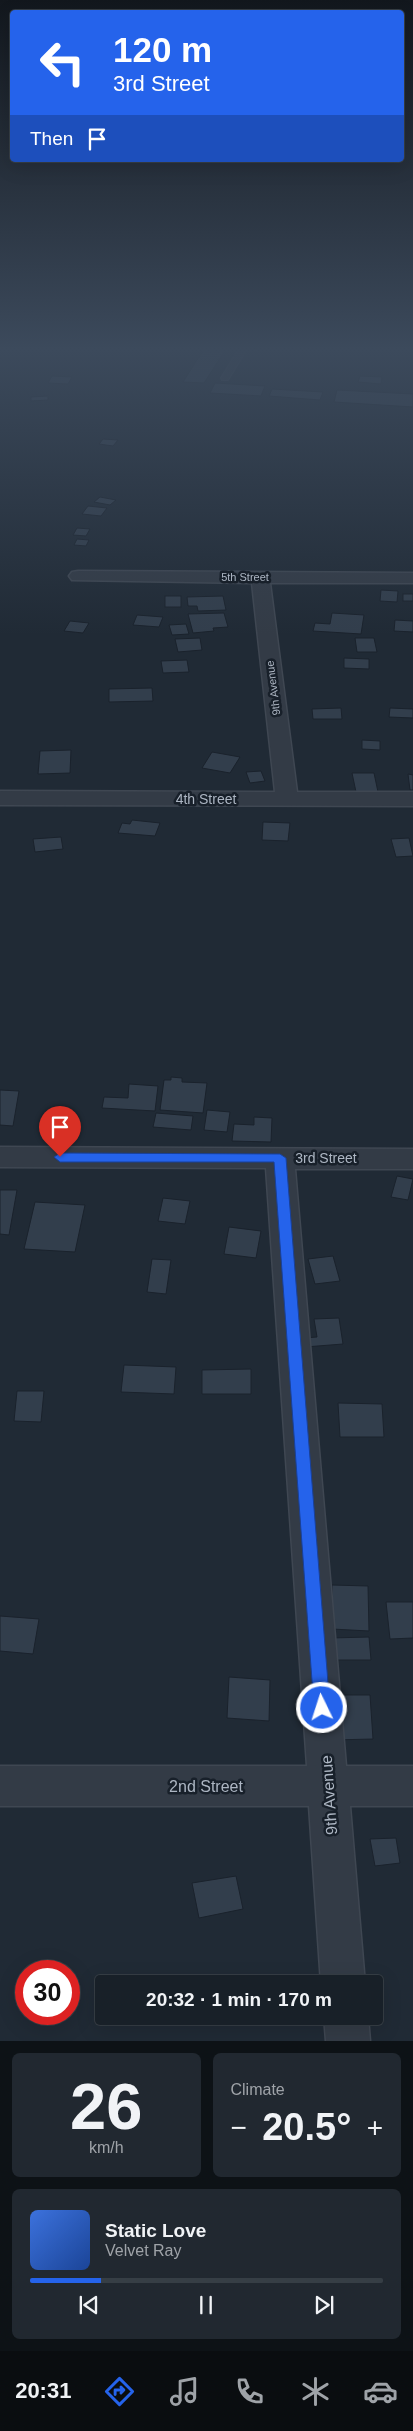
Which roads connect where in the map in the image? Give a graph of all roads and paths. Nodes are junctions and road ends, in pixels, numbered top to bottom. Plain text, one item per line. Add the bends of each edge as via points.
1 (78, 576) dead end
2 (260, 577) junction
3 (413, 578) edge
4 (0, 798) edge
5 (287, 799) junction
6 (413, 799) edge
7 (0, 1157) edge
8 (280, 1158) junction
9 (413, 1159) edge
10 (0, 1786) edge
11 (328, 1786) junction
12 (413, 1786) edge
13 (342, 1975) edge
14 (347, 2025) edge
15 (348, 2041) edge

1 - 2 street, 5th Street
2 - 3 street, 5th Street
2 - 5 street, 9th Avenue
4 - 5 street, 4th Street
5 - 6 street, 4th Street
7 - 8 street, 3rd Street
8 - 9 street, 3rd Street
8 - 11 street, 9th Avenue
10 - 11 street, 2nd Street
11 - 12 street, 2nd Street
11 - 13 street, 9th Avenue
14 - 15 street

